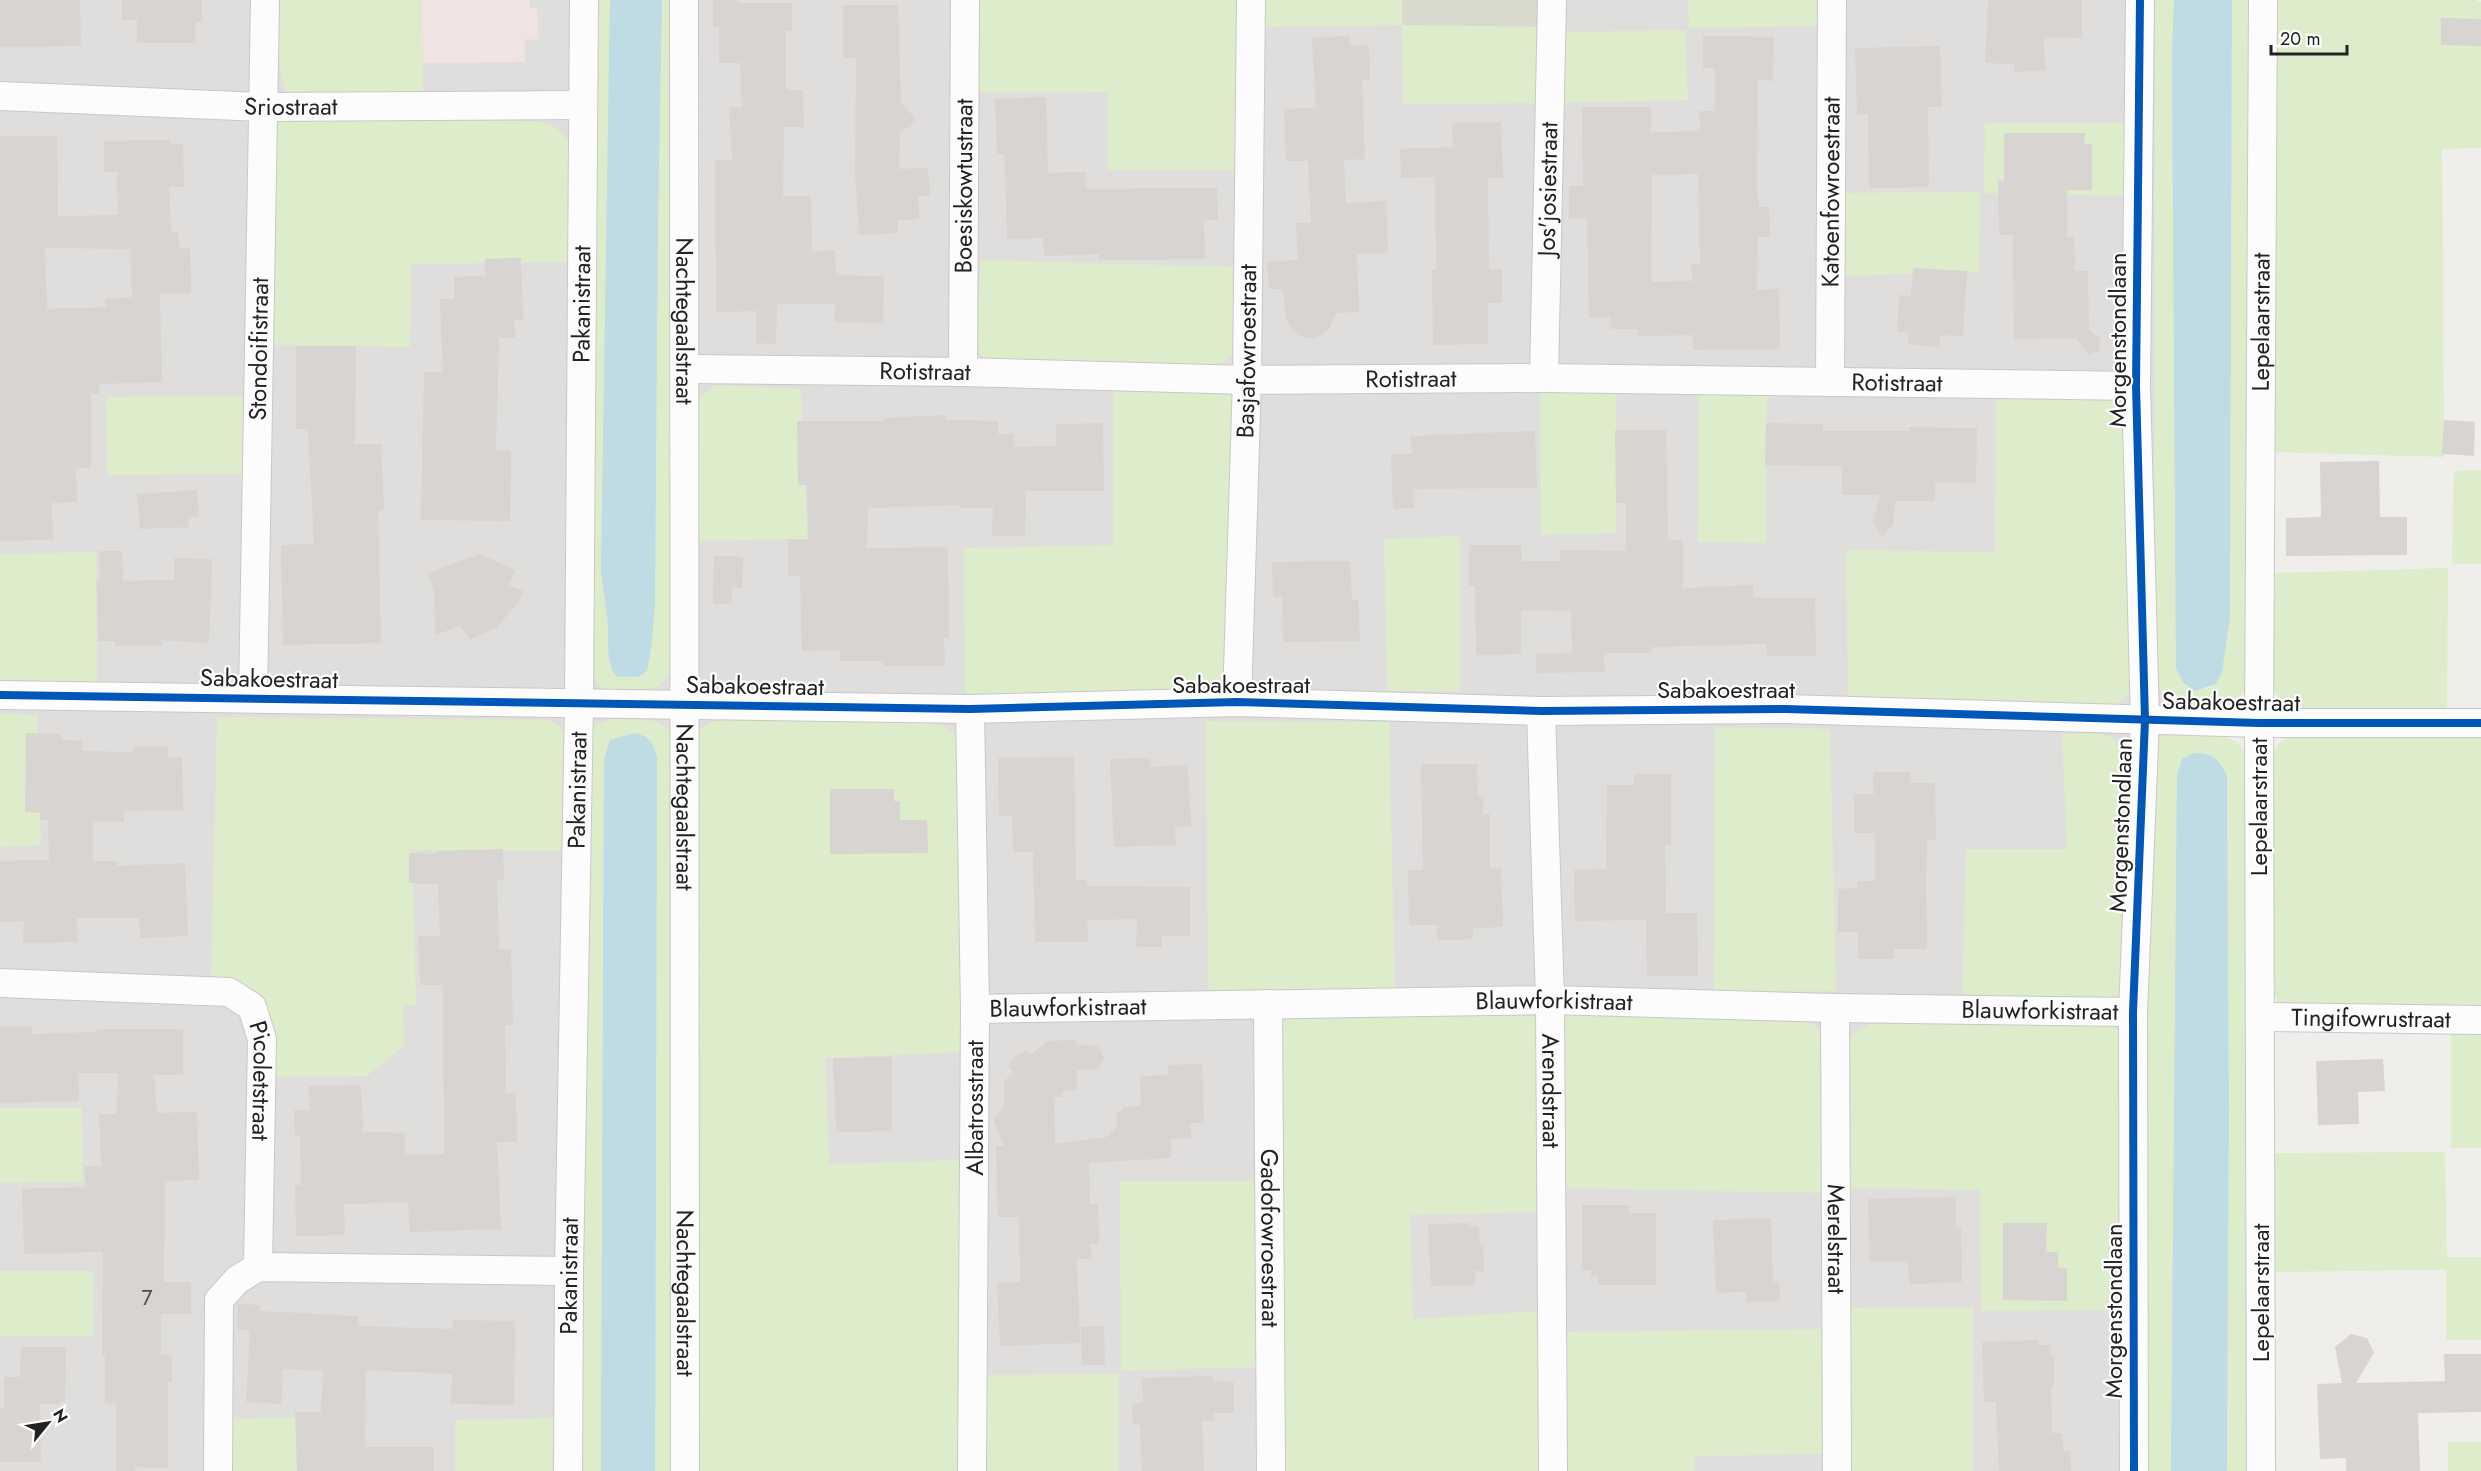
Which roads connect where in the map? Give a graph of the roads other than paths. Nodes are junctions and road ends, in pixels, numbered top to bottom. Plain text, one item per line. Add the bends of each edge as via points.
1 (265, 0) edge
2 (584, 0) edge
3 (684, 0) edge
4 (965, 0) edge
5 (1251, 0) edge
6 (1551, 0) edge
7 (1832, 0) edge
8 (2140, 0) edge
9 (2263, 0) edge
10 (0, 96) edge
11 (582, 105) junction
12 (263, 107) junction
13 (684, 369) junction
14 (963, 372) junction
15 (1544, 378) junction
16 (1247, 380) junction
17 (1830, 382) junction
18 (2136, 386) junction
19 (0, 695) edge
20 (253, 698) junction
21 (1237, 702) junction
22 (579, 703) junction
23 (684, 704) junction
24 (970, 709) junction
25 (1541, 711) junction
26 (2145, 720) junction
27 (2259, 723) junction
28 (2481, 723) edge
29 (0, 983) edge
30 (1550, 1000) junction
31 (1268, 1004) junction
32 (1835, 1008) junction
33 (975, 1009) junction
34 (2133, 1012) junction
35 (2261, 1017) junction
36 (2481, 1020) edge
37 (258, 1268) junction
38 (569, 1271) junction
39 (218, 1471) edge
40 (568, 1471) edge
41 (685, 1471) edge
42 (972, 1471) edge
43 (1270, 1471) edge
44 (1554, 1471) edge
45 (1837, 1471) edge
46 (2134, 1471) edge
47 (2261, 1471) edge

1 - 12 street, Stondoifistraat
2 - 11 street, Pakanistraat
3 - 13 street, Nachtegaalstraat
4 - 14 street, Boesiskowtustraat
5 - 16 street, Basjafowroestraat
6 - 15 street, Jos'josiestraat
7 - 17 street, Katoenfowroestraat
8 - 18 street, Morgenstondlaan
9 - 27 street, Lepelaarstraat
10 - 12 street, Sriostraat
11 - 12 street, Sriostraat
11 - 22 street, Pakanistraat
12 - 20 street, Stondoifistraat
13 - 14 street, Rotistraat
13 - 23 street, Nachtegaalstraat
14 - 16 street, Rotistraat
15 - 16 street, Rotistraat
15 - 17 street, Rotistraat
16 - 21 street, Basjafowroestraat
17 - 18 street, Rotistraat
18 - 26 street, Morgenstondlaan
19 - 20 street, Sabakoestraat
20 - 22 street, Sabakoestraat
21 - 24 street, Sabakoestraat
21 - 25 street, Sabakoestraat
22 - 23 street, Sabakoestraat
22 - 38 street, Pakanistraat
23 - 24 street, Sabakoestraat
23 - 41 street, Nachtegaalstraat
24 - 33 street, Albatrosstraat
25 - 26 street, Sabakoestraat via 1785,709
25 - 30 street, Arendstraat
26 - 27 street, Sabakoestraat
26 - 34 street, Morgenstondlaan
27 - 28 street, Sabakoestraat
27 - 35 street, Lepelaarstraat
29 - 37 street, Picoletstraat via 229,992 252,1007 262,1039
30 - 31 street, Blauwforkistraat
30 - 32 street, Blauwforkistraat
30 - 44 street, Arendstraat
31 - 33 street, Blauwforkistraat
31 - 43 street, Gadofowroestraat
32 - 34 street, Blauwforkistraat
32 - 45 street, Merelstraat
33 - 42 street, Albatrosstraat
34 - 46 street, Morgenstondlaan
35 - 36 street, Tingifowrustraat
35 - 47 street, Lepelaarstraat
37 - 38 street
37 - 39 street via 237,1280 219,1300
38 - 40 street, Pakanistraat

